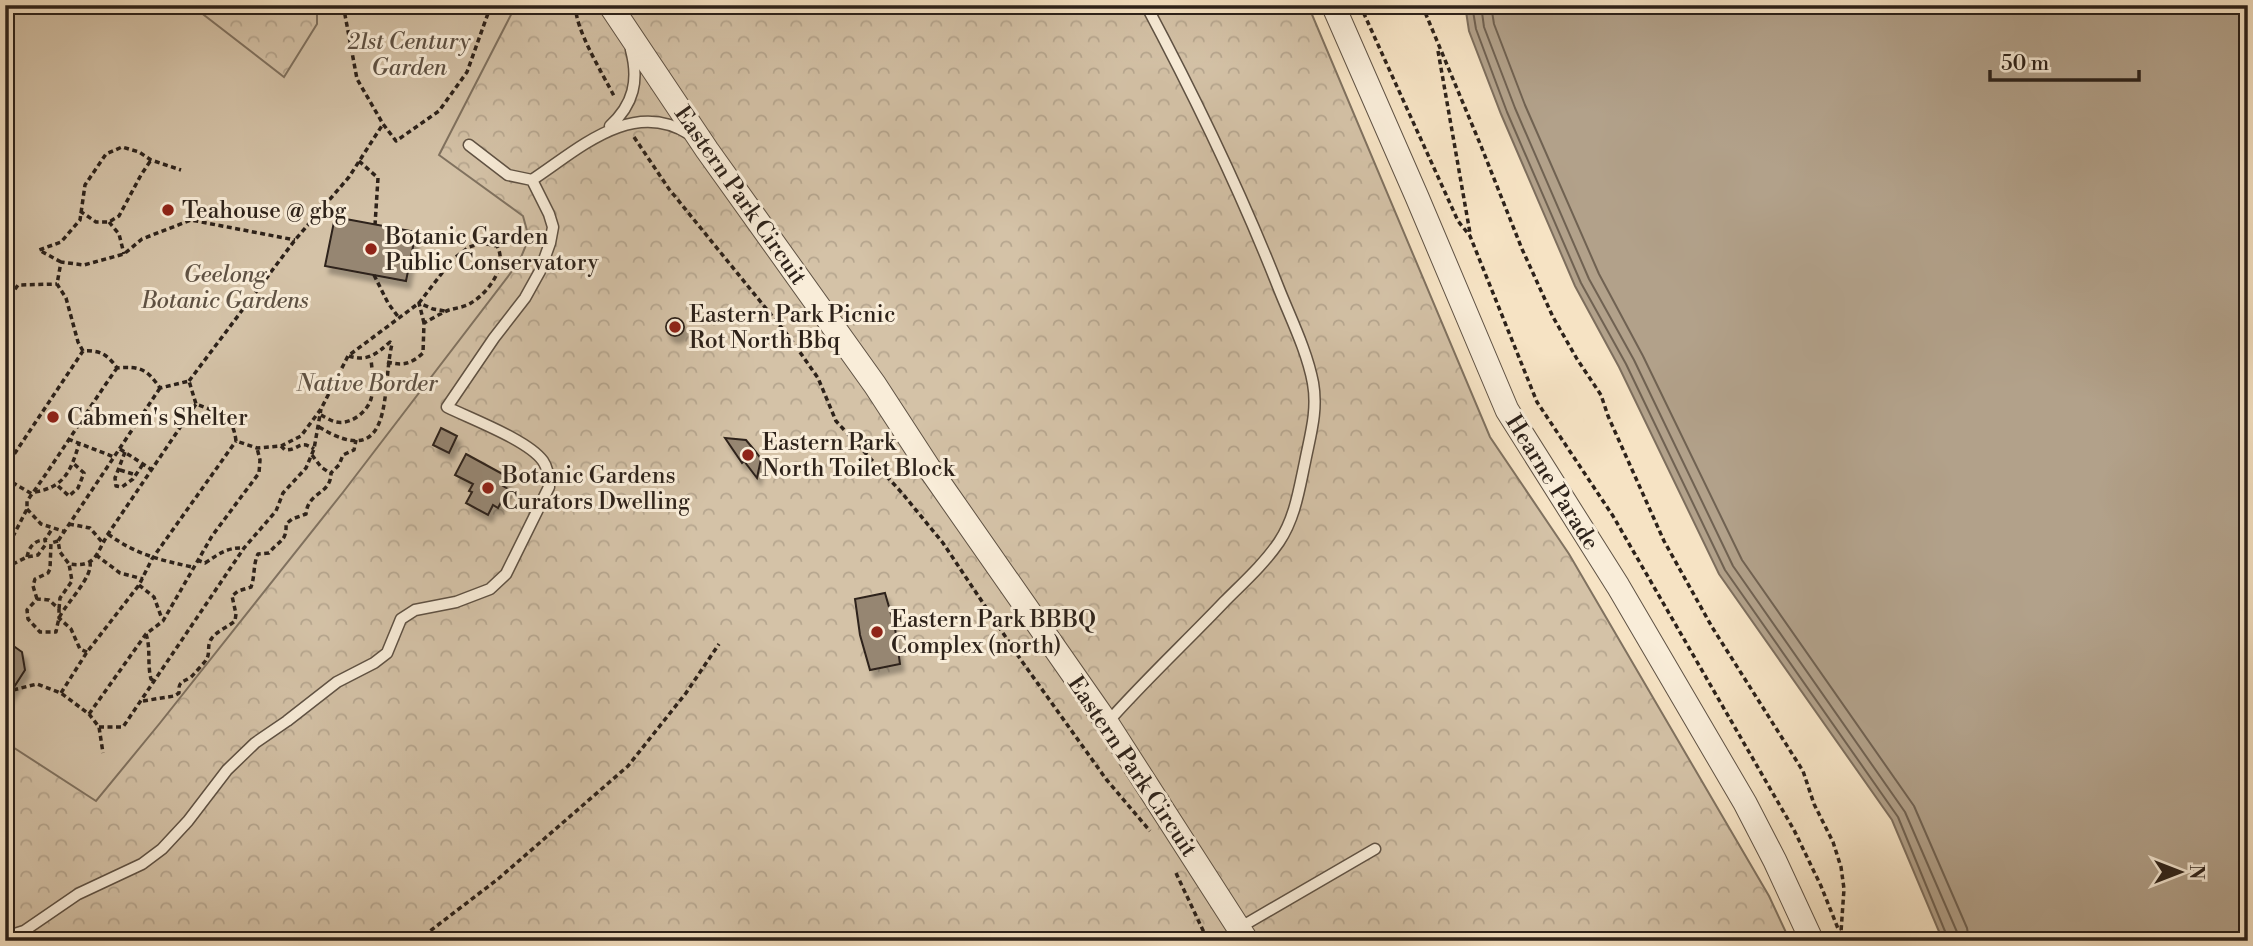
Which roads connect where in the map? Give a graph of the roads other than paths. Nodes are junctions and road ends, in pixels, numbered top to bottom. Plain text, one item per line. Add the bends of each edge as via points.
1 (1146, 5) edge
2 (1332, 5) edge
3 (613, 10) edge
4 (624, 118) junction
5 (469, 145) dead end
6 (707, 150) junction
7 (532, 180) junction
8 (1107, 723) junction
9 (1375, 849) dead end
10 (1243, 934) edge
11 (5, 937) edge
12 (1812, 941) edge

1 - 8 lane via 1266,254 1309,367 1314,415 1300,491 1279,542
2 - 12 street, Hearne Parade via 1507,410 1618,586 1745,803
3 - 4 lane via 630,47 636,79
3 - 6 street, Eastern Park Circuit
4 - 6 lane via 673,125
4 - 7 lane
5 - 7 lane via 508,175
6 - 8 street, Eastern Park Circuit
7 - 11 lane via 553,227 540,271 526,298 447,407 528,447 544,461 549,487 506,574 475,597 415,610 401,619 387,653 337,682 255,743 162,849 142,864 78,894 24,931
8 - 10 street, Eastern Park Circuit
9 - 10 lane

